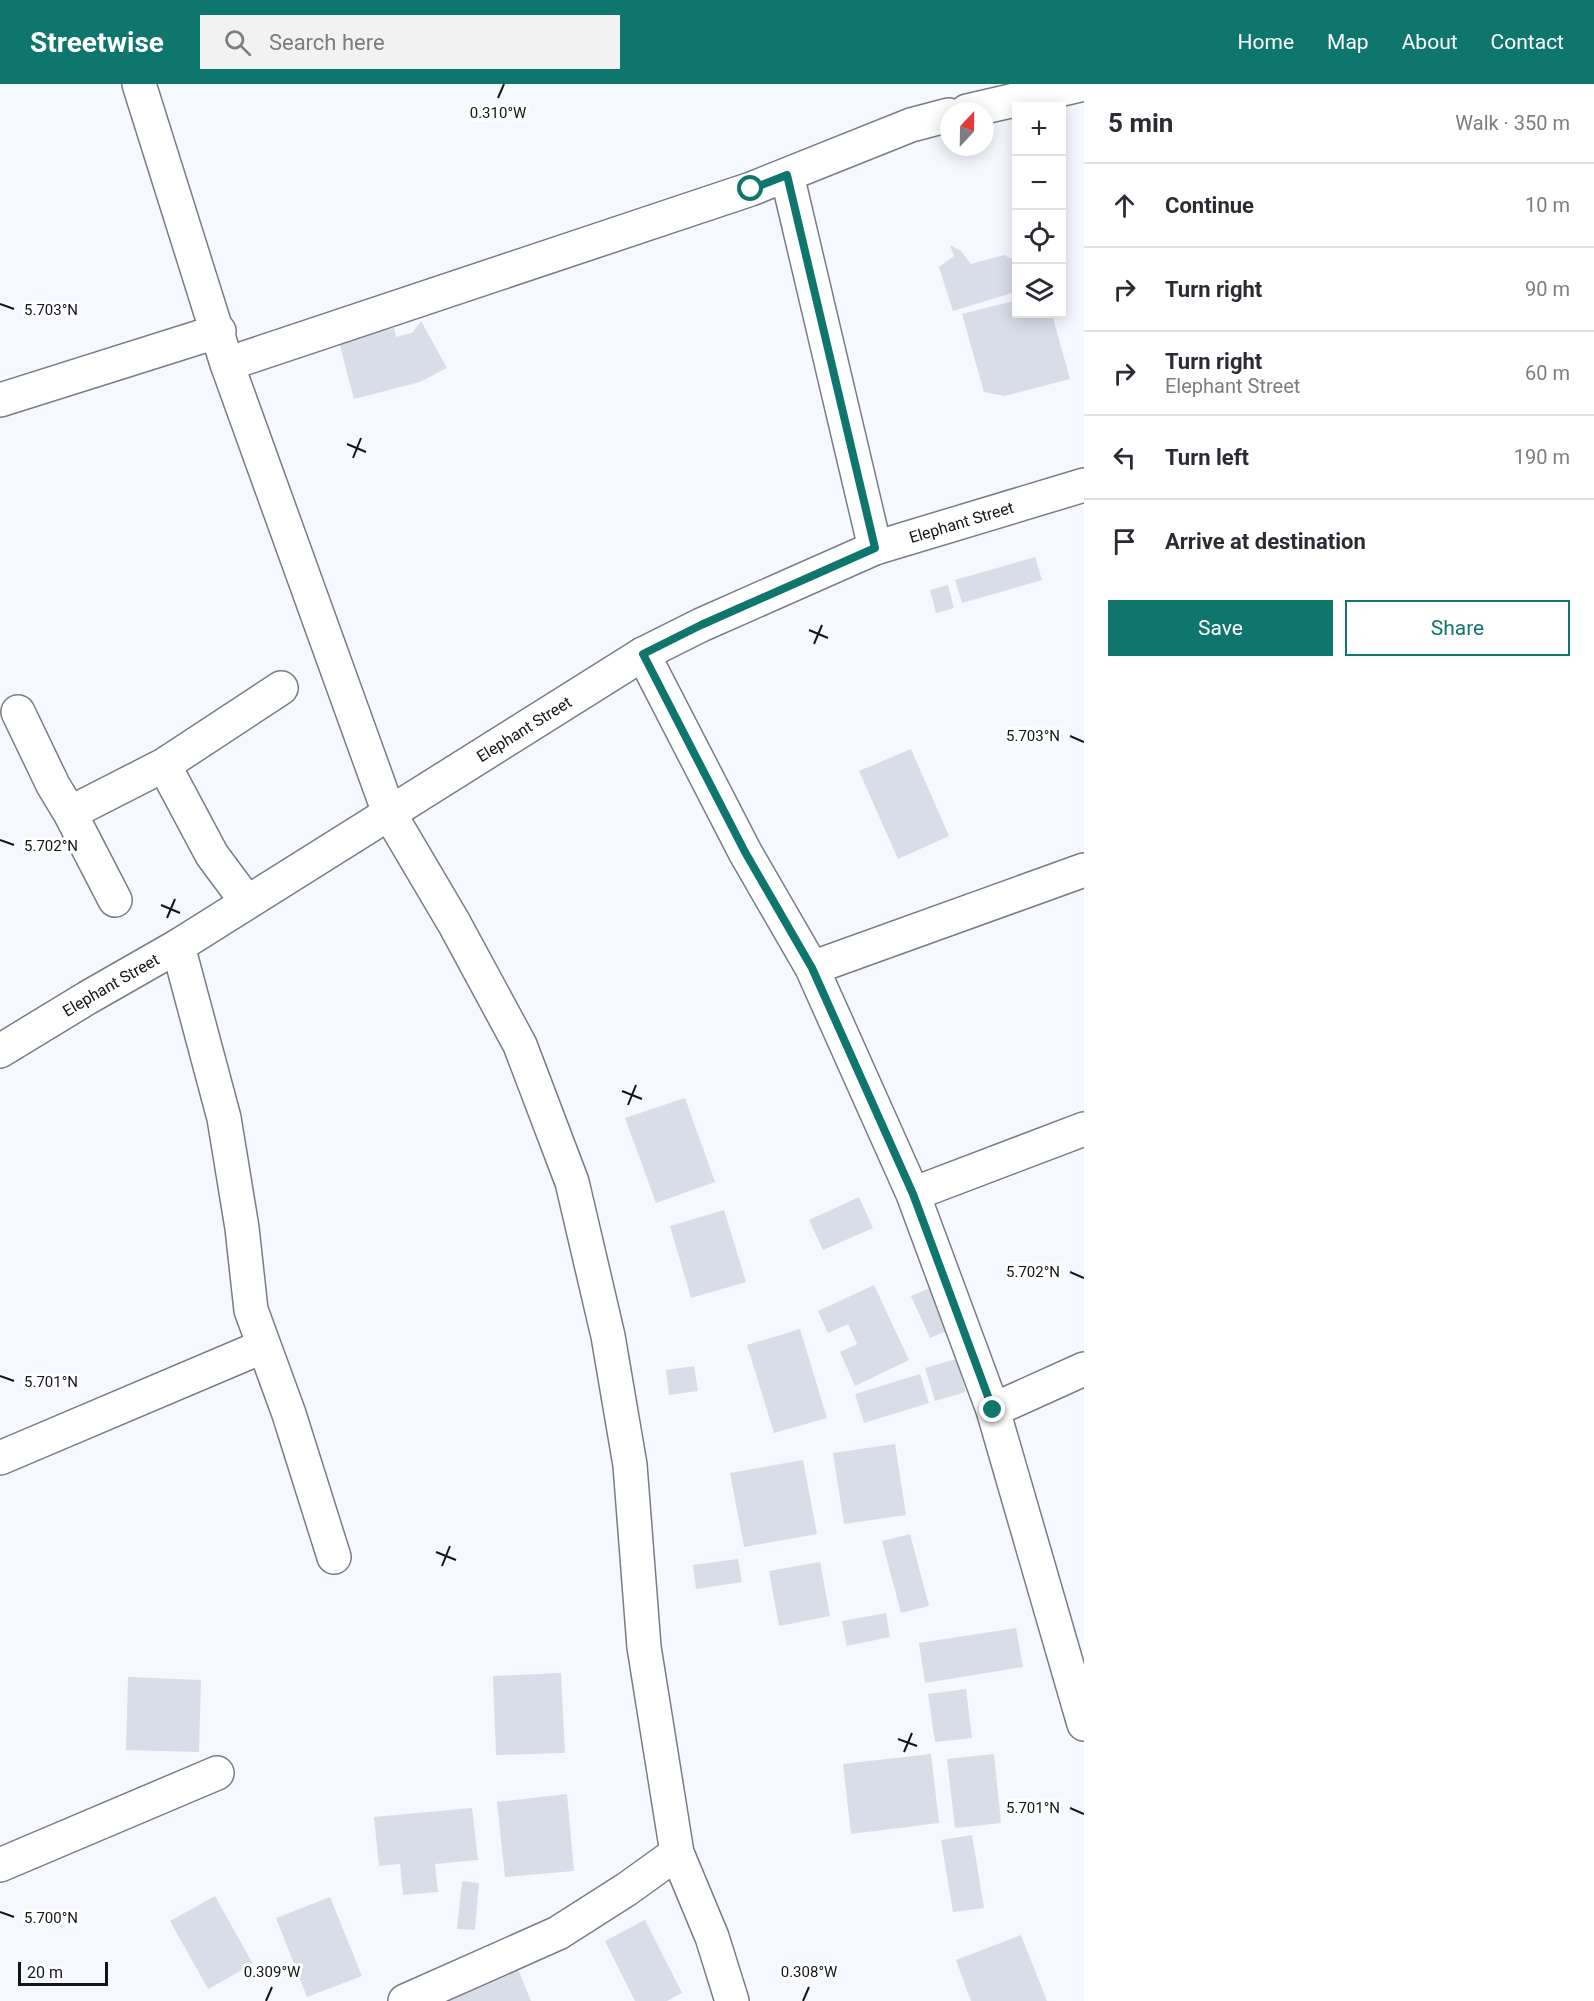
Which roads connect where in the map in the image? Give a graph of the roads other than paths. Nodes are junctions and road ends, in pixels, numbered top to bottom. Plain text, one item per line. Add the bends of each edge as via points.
1 (139, 84) edge
2 (1084, 84) edge
3 (994, 105) edge
4 (940, 118) edge
5 (787, 175) junction
6 (219, 331) junction
7 (227, 364) junction
8 (0, 400) edge
9 (1084, 485) edge
10 (875, 548) junction
11 (643, 654) junction
12 (281, 688) dead end
13 (18, 712) dead end
14 (164, 765) junction
15 (70, 813) junction
16 (389, 813) junction
17 (1084, 870) edge
18 (115, 900) dead end
19 (247, 902) junction
20 (178, 946) junction
21 (812, 968) junction
22 (0, 1052) edge
23 (1084, 1129) edge
24 (913, 1194) junction
25 (264, 1346) junction
26 (1084, 1369) edge
27 (993, 1410) junction
28 (0, 1458) edge
29 (334, 1557) dead end
30 (1075, 1652) edge
31 (1084, 1724) edge
32 (217, 1773) dead end
33 (677, 1852) junction
34 (0, 1865) edge
35 (405, 2001) edge
36 (732, 2001) edge

1 - 6 street
2 - 3 street
4 - 5 street via 911,125
5 - 7 street
5 - 10 street
6 - 7 street
6 - 8 street
7 - 16 street
9 - 10 street, Elephant Street
10 - 11 street, Elephant Street
11 - 16 street, Elephant Street
11 - 21 street via 745,852
12 - 14 street
13 - 15 street
14 - 15 street
14 - 19 street via 212,855
15 - 18 street
16 - 19 street, Elephant Street
16 - 33 street via 520,1045 572,1182 608,1336 630,1465 644,1647
17 - 21 street
19 - 20 street, Elephant Street
20 - 22 street, Elephant Street
20 - 25 street via 224,1118 251,1310
21 - 24 street
23 - 24 street
24 - 27 street
25 - 28 street
25 - 29 street
26 - 27 street
27 - 30 street
30 - 31 street
32 - 34 street
33 - 35 street via 558,1933
33 - 36 street via 712,1937

